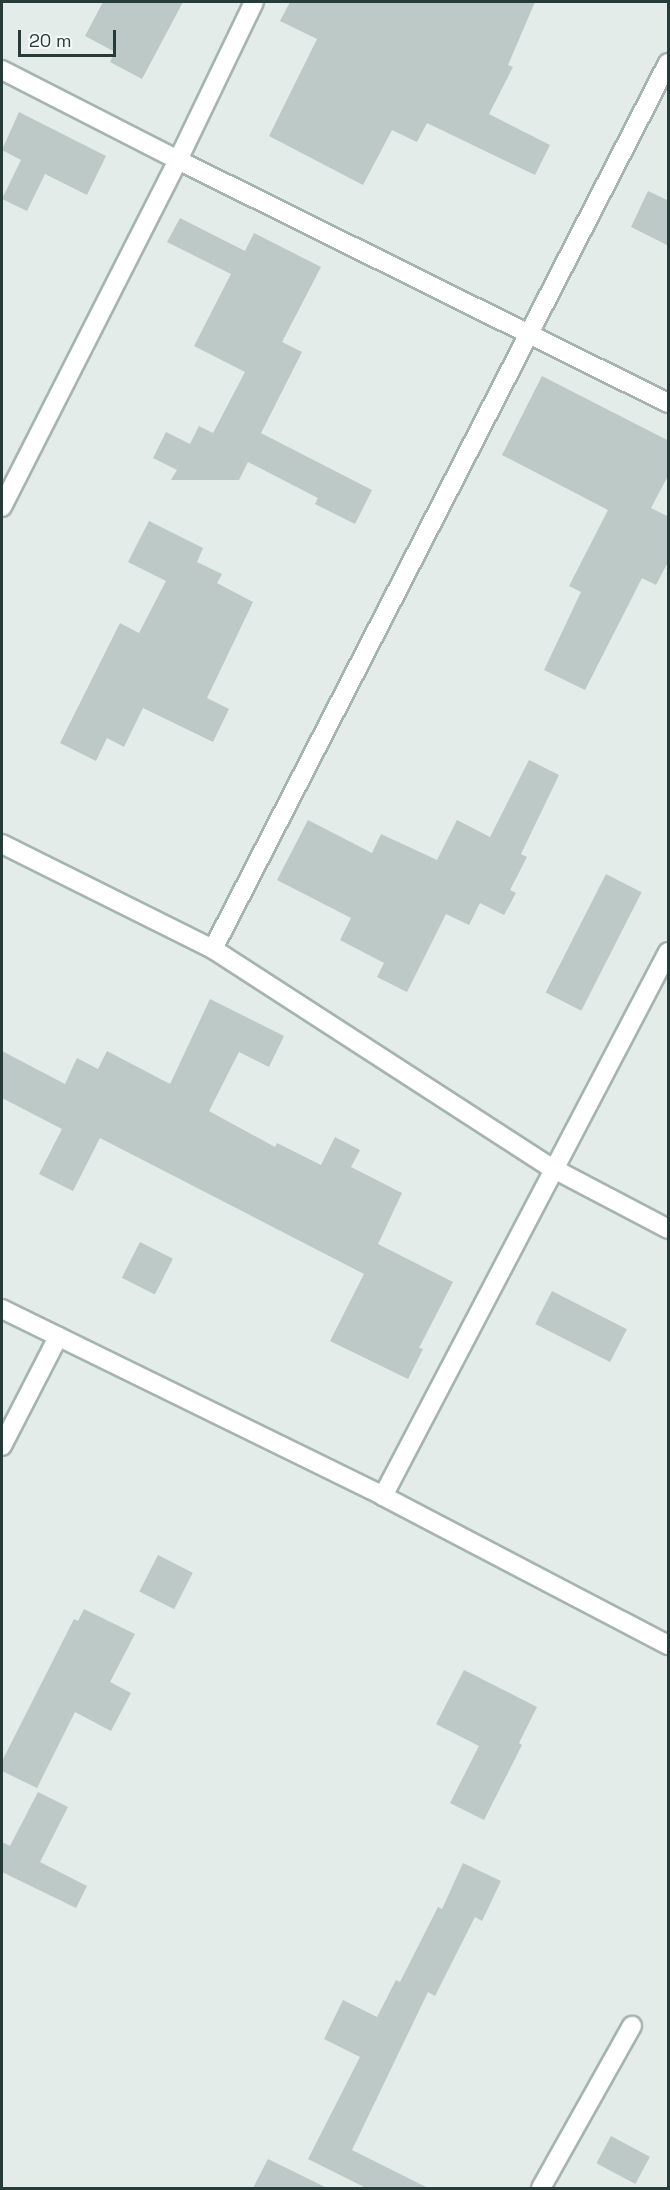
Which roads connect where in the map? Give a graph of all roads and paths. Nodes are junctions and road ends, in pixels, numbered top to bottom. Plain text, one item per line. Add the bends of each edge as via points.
1 (254, 2) edge
2 (669, 63) edge
3 (2, 70) edge
4 (178, 160) junction
5 (529, 334) junction
6 (669, 403) edge
7 (2, 507) edge
8 (2, 844) edge
9 (213, 949) junction
10 (669, 952) edge
11 (552, 1168) junction
12 (669, 1229) edge
13 (2, 1309) edge
14 (58, 1337) junction
15 (2, 1446) edge
16 (382, 1496) junction
17 (669, 1645) edge
18 (632, 2026) dead end
19 (541, 2188) edge

1 - 4 street
2 - 5 street
3 - 4 street
4 - 5 street
4 - 7 street
5 - 6 street
5 - 9 street
8 - 9 street
9 - 11 street
10 - 11 street
11 - 12 street
11 - 16 street
13 - 14 street
14 - 15 street
14 - 16 street
16 - 17 street
18 - 19 street

